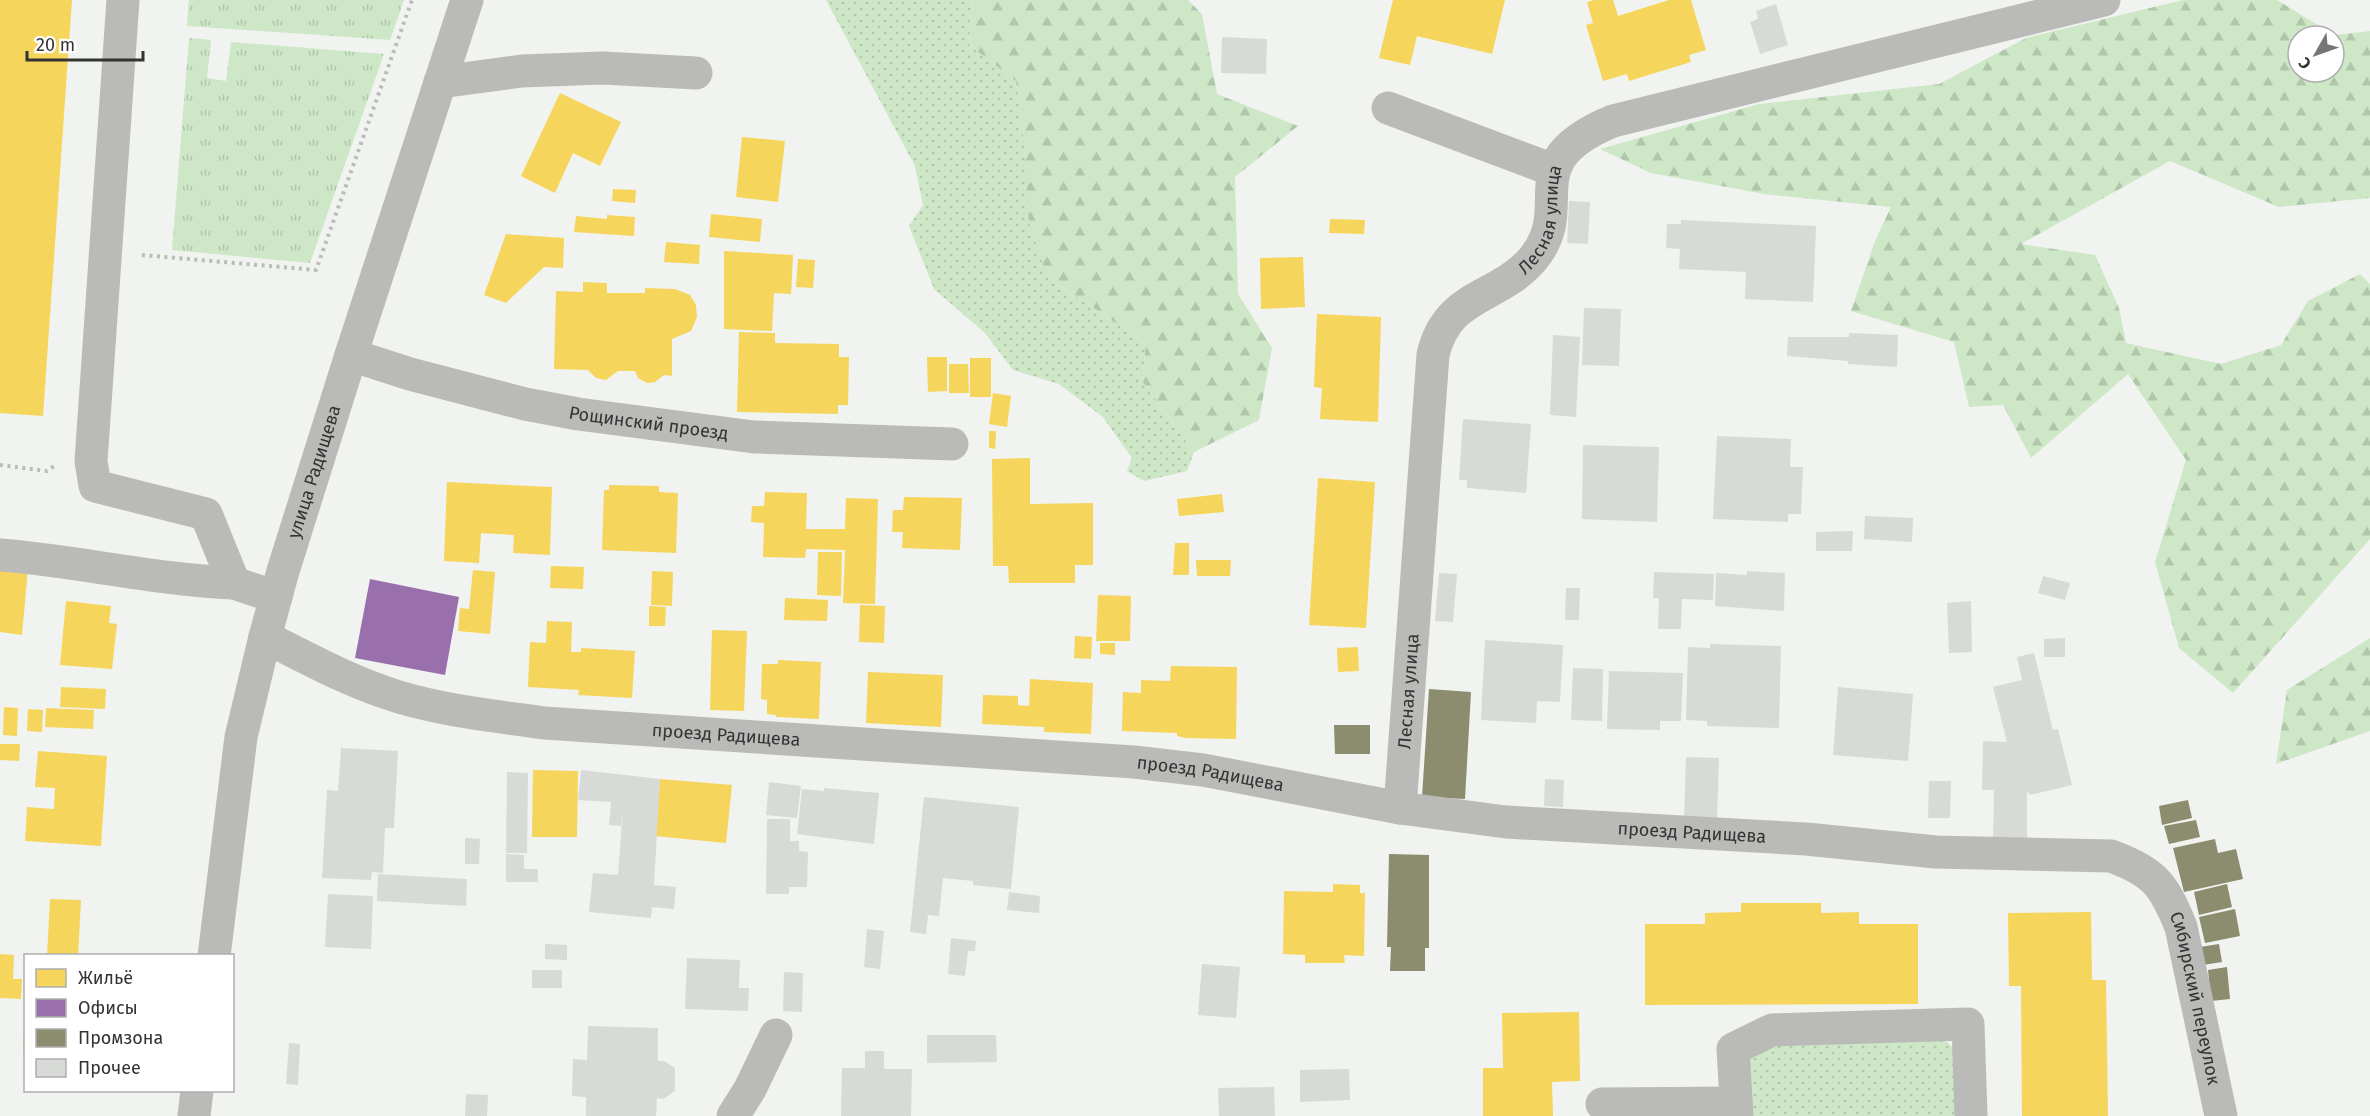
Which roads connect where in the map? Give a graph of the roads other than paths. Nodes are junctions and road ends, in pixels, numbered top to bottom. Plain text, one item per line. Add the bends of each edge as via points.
1 (123, 0) edge
2 (467, 0) edge
3 (2104, 0) edge
4 (696, 73) dead end
5 (440, 82) junction
6 (1388, 108) dead end
7 (1553, 170) junction
8 (351, 355) junction
9 (952, 444) dead end
10 (0, 555) edge
11 (234, 583) junction
12 (276, 597) junction
13 (265, 637) junction
14 (1400, 808) junction
15 (2160, 883) joint
16 (214, 954) edge
17 (776, 1035) dead end
18 (197, 1092) edge
19 (1602, 1104) dead end
20 (1737, 1110) edge
21 (194, 1116) edge
22 (733, 1116) edge
23 (1971, 1116) edge
24 (2221, 1116) edge

1 - 11 street via 91,462 95,486 206,514
2 - 5 street, улица Радищева
3 - 7 street, Лесная улица via 1612,121 1577,137 1561,153
4 - 5 street via 522,71
5 - 8 street, улица Радищева
6 - 7 street
7 - 14 street, Лесная улица via 1542,246 1516,275 1462,307 1437,337
8 - 9 street, Рощинский проезд via 433,380 578,414 754,437
8 - 12 street, улица Радищева
10 - 11 street
11 - 12 street
12 - 13 street, улица Радищева
13 - 14 street, проезд Радищева via 339,674 399,697 475,714 544,723 1134,762 1203,770
13 - 16 street, улица Радищева via 241,737
14 - 15 street, проезд Радищева via 1506,822 1806,839 1936,852 2111,856 2138,865
15 - 24 street, Сибирский переулок via 2181,927
17 - 22 street
18 - 21 street
19 - 20 street
20 - 23 street via 1733,1049 1772,1030 1968,1024

